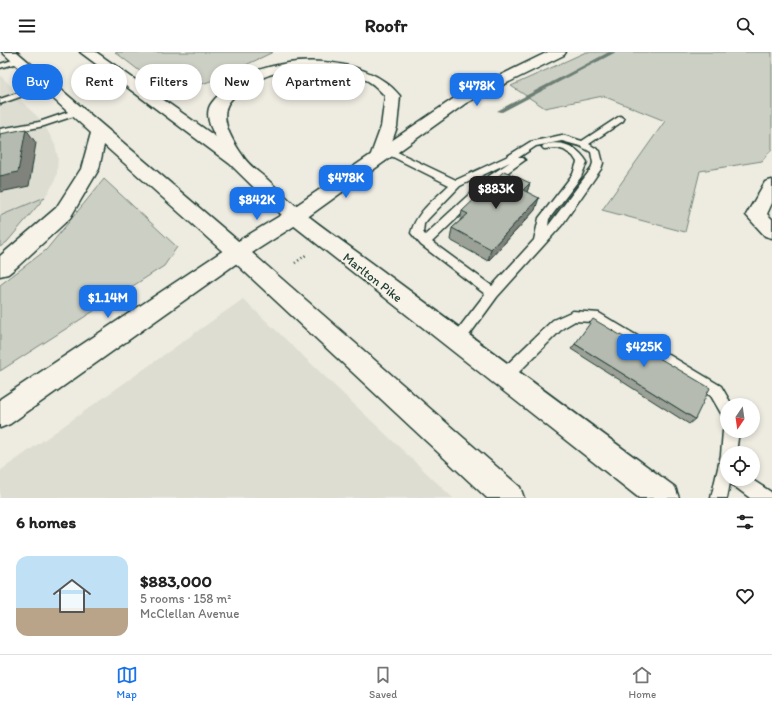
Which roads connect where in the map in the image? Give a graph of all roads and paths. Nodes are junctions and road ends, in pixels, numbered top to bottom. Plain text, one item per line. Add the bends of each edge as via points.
1 (87, 52) edge
2 (559, 52) edge
3 (14, 56) edge
4 (23, 64) edge
5 (0, 66) edge
6 (457, 83) dead end
7 (476, 92) junction
8 (12, 97) edge
9 (63, 99) edge
10 (2, 100) edge
11 (77, 112) junction
12 (620, 118) dead end
13 (0, 132) edge
14 (99, 132) junction
15 (583, 144) junction
16 (384, 154) junction
17 (236, 160) junction
18 (456, 184) junction
19 (772, 186) edge
20 (295, 216) junction
21 (772, 230) edge
22 (425, 242) junction
23 (540, 242) junction
24 (310, 251) dead end
25 (237, 252) junction
26 (295, 263) dead end
27 (0, 268) edge
28 (493, 293) junction
29 (456, 341) junction
30 (504, 377) junction
31 (720, 398) edge
32 (0, 415) edge
33 (723, 486) edge
34 (750, 486) edge
35 (509, 498) edge
36 (664, 498) edge
37 (719, 498) edge
38 (765, 498) edge

1 - 17 main road, Marlton Pike
2 - 7 main road
3 - 4 main road
3 - 5 lane
6 - 7 lane
7 - 16 main road
8 - 10 lane
9 - 11 main road
11 - 13 lane via 41,124
11 - 14 main road
12 - 15 lane
14 - 25 main road
14 - 27 main road via 90,170 63,213
15 - 18 lane via 562,138 533,144 509,159
15 - 23 lane via 595,151 598,163 596,169 558,222
16 - 17 main road via 393,96 371,76 344,68 312,63 263,72 237,86 227,95 217,108 218,126
16 - 18 lane
16 - 20 main road
17 - 20 main road, Marlton Pike
18 - 22 lane via 428,211 419,224 417,233
19 - 21 main road via 756,215
20 - 25 main road
20 - 29 main road, Marlton Pike
22 - 23 lane via 493,178 535,151 550,146 561,146 580,156 582,167 544,218
22 - 28 lane
23 - 28 lane
24 - 26 path
25 - 32 main road
25 - 35 main road
28 - 29 lane
29 - 30 main road, Marlton Pike
30 - 31 lane via 558,324 573,316 594,317 716,391
30 - 36 main road, Marlton Pike
33 - 37 lane
34 - 38 lane

